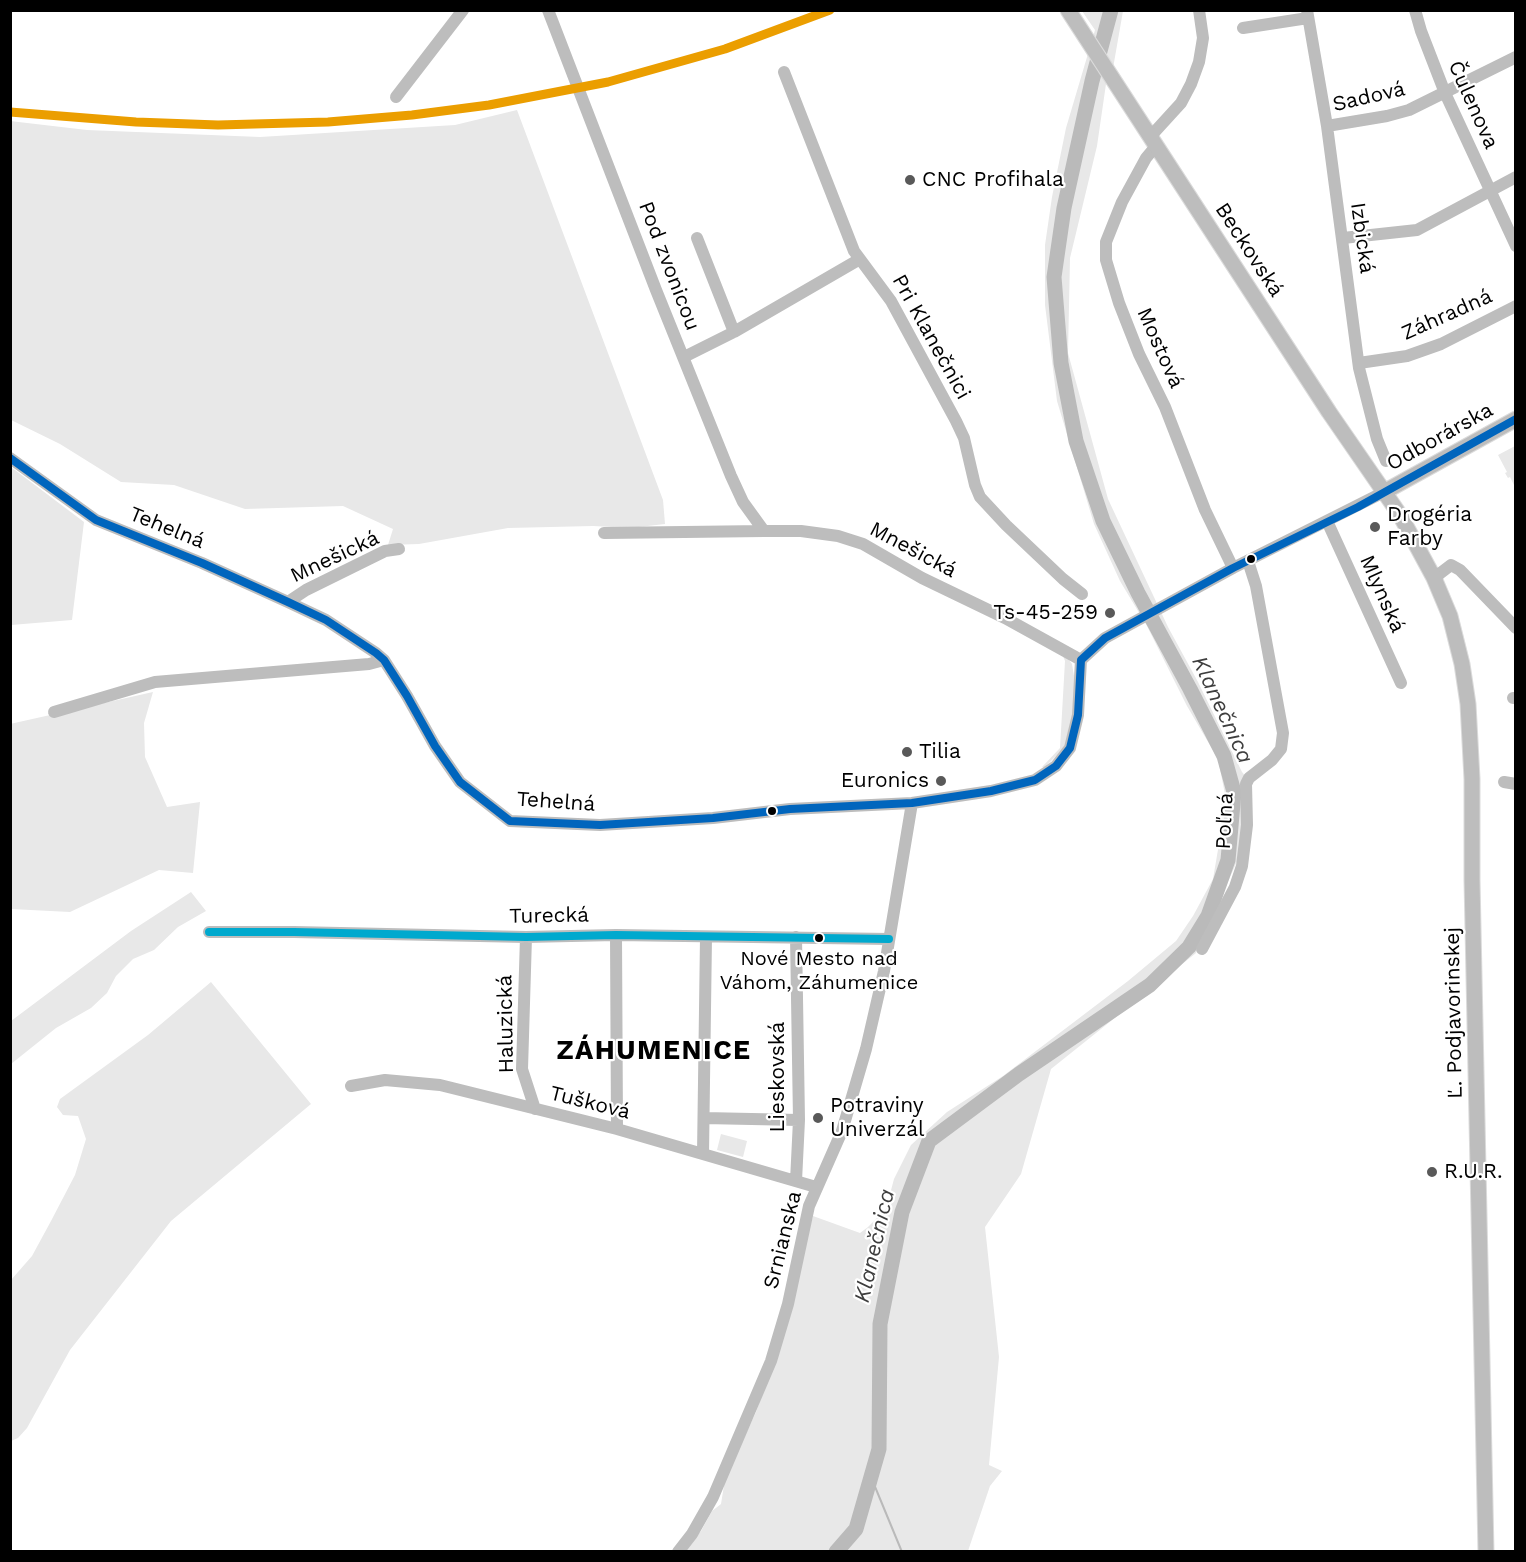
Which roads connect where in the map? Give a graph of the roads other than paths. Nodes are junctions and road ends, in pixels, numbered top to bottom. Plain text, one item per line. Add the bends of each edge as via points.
1 (463, 10) edge
2 (548, 10) edge
3 (1068, 10) edge
4 (1199, 10) edge
5 (1415, 10) edge
6 (1307, 14) edge
7 (1243, 28) dead end
8 (1515, 57) edge
9 (784, 72) dead end
10 (1445, 93) junction
11 (396, 97) dead end
12 (1327, 126) junction
13 (1153, 141) junction
14 (1515, 177) edge
15 (1490, 190) junction
16 (697, 238) dead end
17 (1343, 238) junction
18 (1515, 246) edge
19 (860, 259) junction
20 (1515, 306) edge
21 (734, 332) junction
22 (684, 357) junction
23 (1359, 363) junction
24 (1515, 419) edge
25 (10, 458) edge
26 (1386, 461) dead end
27 (1384, 492) junction
28 (1327, 521) junction
29 (764, 531) junction
30 (604, 533) dead end
31 (399, 549) dead end
32 (1248, 561) junction
33 (1233, 568) junction
34 (1434, 578) junction
35 (1082, 594) dead end
36 (288, 602) junction
37 (1515, 628) edge
38 (384, 660) junction
39 (1081, 660) junction
40 (1401, 683) dead end
41 (54, 712) dead end
42 (912, 803) junction
43 (209, 932) dead end
44 (616, 935) junction
45 (526, 937) junction
46 (706, 937) junction
47 (796, 937) junction
48 (890, 939) junction
49 (1202, 949) dead end
50 (351, 1086) dead end
51 (535, 1109) junction
52 (704, 1118) junction
53 (799, 1120) junction
54 (617, 1129) junction
55 (703, 1154) junction
56 (796, 1181) junction
57 (816, 1187) junction
58 (678, 1551) edge
59 (1486, 1551) edge

1 - 11 street
2 - 22 street, Pod zvonicou
3 - 13 main road, Beckovská
4 - 13 street, Mostová via 1203,38 1199,62 1181,103
5 - 10 street, Čulenova
6 - 7 street, Izbická
6 - 12 street, Izbická
8 - 10 street, Sadová
9 - 19 street, Pri Klanečnici
10 - 12 street, Sadová via 1409,110
10 - 15 street, Čulenova
12 - 17 street, Izbická
13 - 27 main road, Beckovská
13 - 33 street, Mostová via 1106,242 1106,260 1139,354
14 - 15 street
15 - 17 street via 1417,230
15 - 18 street, Čulenova
16 - 21 street
17 - 23 street, Izbická
19 - 21 street
19 - 35 street, Pri Klanečnici via 891,301 960,430 984,504
20 - 23 street, Záhradná via 1440,344 1407,356
21 - 22 street
22 - 29 street, Pod zvonicou via 735,485
23 - 26 street, Izbická
24 - 27 main road, Odborárska
25 - 36 street, Tehelná via 96,520
27 - 28 street
27 - 34 main road, Ľ. Podjavorinskej
28 - 32 street
28 - 40 street, Mlynská
29 - 30 street, Mnešická
29 - 39 street, Mnešická via 810,532 863,544
31 - 36 street, Mnešická via 385,551
32 - 33 street
32 - 49 street, Poľná via 1283,733 1281,749 1246,784 1242,866
33 - 39 street via 1105,638
34 - 37 street via 1451,565 1460,570
34 - 59 main road, Ľ. Podjavorinskej via 1450,616 1462,664 1472,778
36 - 38 street, Tehelná via 326,620
38 - 41 street via 155,682
38 - 42 street, Tehelná via 460,782 510,821 600,825
39 - 42 street, Tehelná via 1078,715 1070,748 1056,765 1035,780
42 - 48 street, Srnianska
43 - 45 street, Turecká
44 - 45 street, Turecká
44 - 46 street, Turecká
44 - 54 street
45 - 51 street, Haluzická via 522,1069
46 - 47 street, Turecká
46 - 52 street
47 - 48 street, Turecká
47 - 53 street, Lieskovská
48 - 57 street, Srnianska via 855,1089 842,1131
50 - 51 street, Tušková via 385,1080 440,1085
51 - 54 street, Tušková
52 - 53 street
52 - 55 street
53 - 56 street, Lieskovská
54 - 55 street, Tušková
55 - 56 street, Tušková
56 - 57 street, Tušková
57 - 58 street, Srnianska via 771,1361 705,1512

